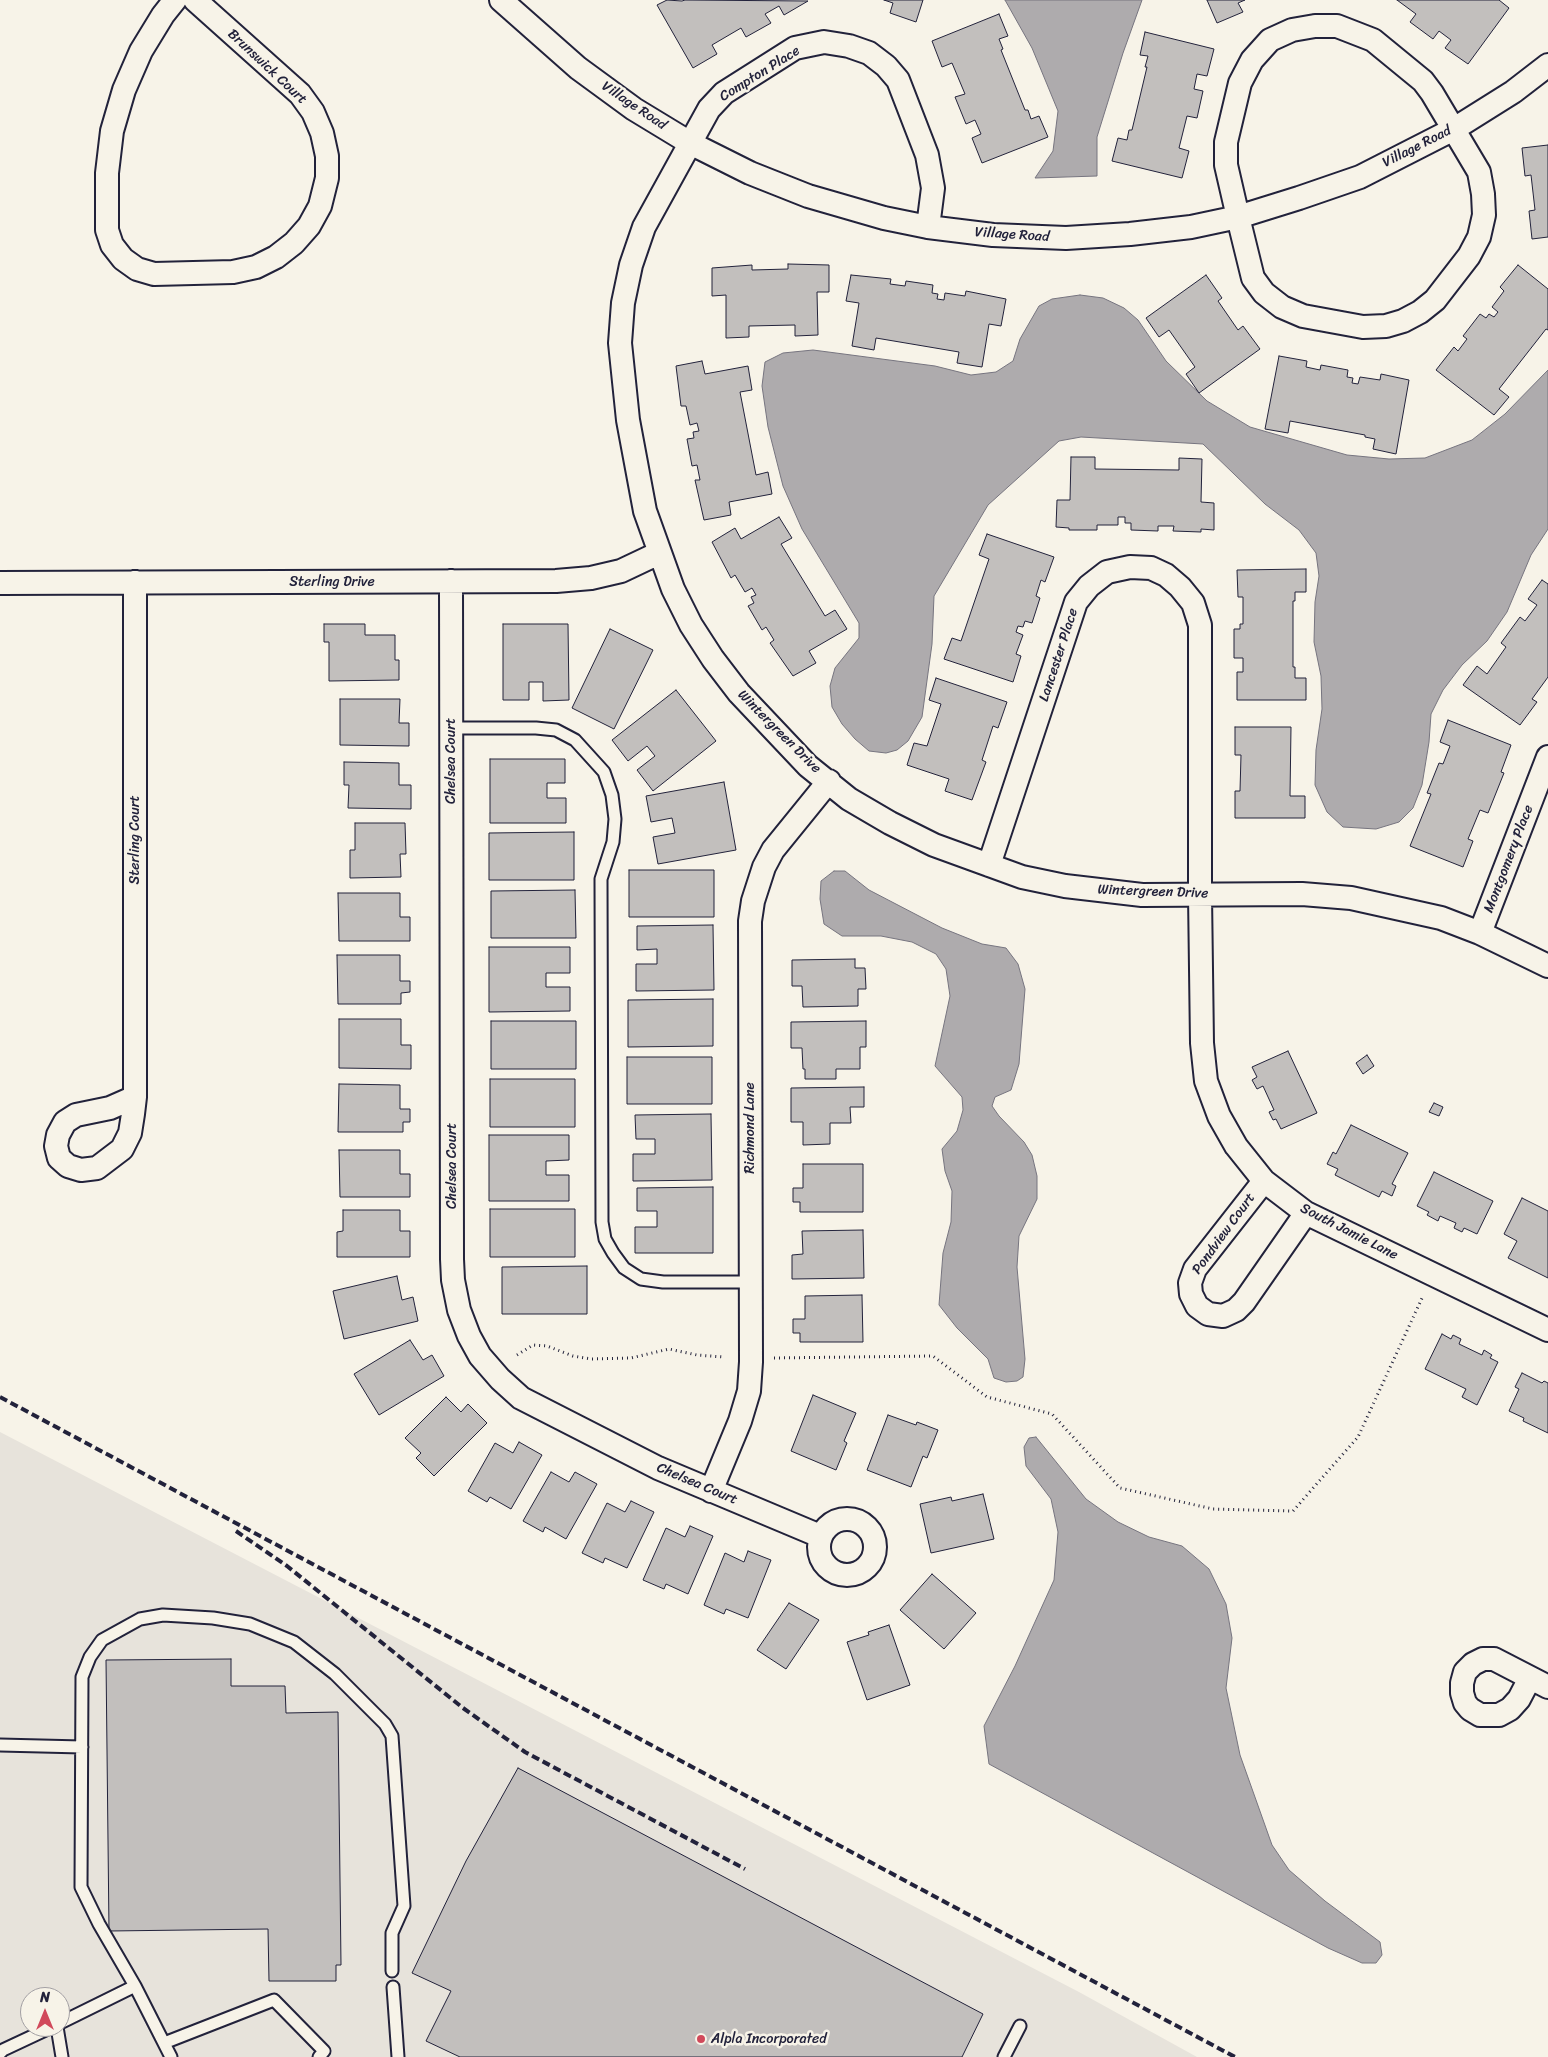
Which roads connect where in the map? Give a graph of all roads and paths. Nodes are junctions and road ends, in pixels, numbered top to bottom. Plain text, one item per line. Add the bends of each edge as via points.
1 (175, 0) edge
2 (194, 0) edge
3 (501, 0) edge
4 (1548, 65) edge
5 (1454, 129) junction
6 (690, 143) junction
7 (1238, 217) junction
8 (928, 226) junction
9 (658, 553) junction
10 (135, 582) junction
11 (451, 582) junction
12 (0, 583) edge
13 (451, 728) junction
14 (1548, 756) edge
15 (828, 781) junction
16 (989, 865) junction
17 (1200, 895) junction
18 (1480, 933) junction
19 (1548, 966) edge
20 (135, 1098) dead end
21 (1264, 1181) junction
22 (1306, 1213) junction
23 (751, 1282) junction
24 (1423, 1296) dead end
25 (1548, 1330) edge
26 (517, 1354) dead end
27 (723, 1357) dead end
28 (774, 1358) dead end
29 (711, 1491) junction
30 (820, 1536) dead end
31 (0, 1746) edge
32 (82, 1746) junction
33 (392, 1971) dead end
34 (135, 1986) junction
35 (393, 1987) dead end
36 (70, 2018) edge
37 (1020, 2026) dead end
38 (31, 2037) edge
39 (59, 2037) edge
40 (164, 2043) junction
41 (0, 2053) edge
42 (62, 2057) edge
43 (171, 2057) edge
44 (319, 2057) edge
45 (398, 2057) edge
46 (1004, 2057) edge

1 - 2 street, Brunswick Court via 141,51 124,90 112,131 107,173 107,230 112,245 122,259 137,269 154,274 233,272 256,267 276,257 309,226 320,206 327,178 322,133 300,94
3 - 6 street, Village Road via 578,68 634,109
4 - 5 street, Village Road via 1513,92
5 - 7 street, Village Road via 1360,177
5 - 7 street via 1423,81 1373,40 1337,26 1292,30 1270,40 1252,60 1240,83 1226,142 1226,164
5 - 7 street via 1479,172 1484,215 1479,237 1469,256 1435,300 1403,321 1363,327 1302,316 1282,307 1264,293 1253,278
6 - 8 street, Village Road via 750,173 808,196 884,218
6 - 8 street, Compton Place via 709,109 724,93 796,48 824,42 849,46 869,53 886,66 905,94 927,155 933,188
6 - 9 street, Wintergreen Drive via 644,227 623,303 620,343 628,420 645,511
7 - 8 street, Village Road via 1130,234 1066,238 993,235
9 - 11 street, Sterling Drive via 620,571 591,578
9 - 15 street, Wintergreen Drive via 691,625 713,660 772,730
10 - 11 street, Sterling Drive
10 - 12 street, Sterling Drive
10 - 20 street, Sterling Court
11 - 13 street, Chelsea Court
13 - 23 lane via 556,730 575,740 604,772 612,795 615,819 613,842 601,879 602,1222 605,1240 624,1268 641,1279
13 - 29 street, Chelsea Court via 452,1259 459,1310 480,1356 521,1398 658,1468
14 - 18 street, Montgomery Place
15 - 16 street, Wintergreen Drive via 849,799 890,823 934,845
15 - 23 street, Richmond Lane via 773,850 753,900 750,921
16 - 17 street, Wintergreen Drive via 1022,877 1065,886 1142,895
16 - 17 street, Lancester Place via 1076,602 1107,572 1130,567 1151,568 1180,587 1192,603 1200,625
17 - 18 street, Wintergreen Drive via 1302,894 1351,898 1441,918
17 - 21 street, South Jamie Lane via 1202,1043 1206,1082 1219,1116 1236,1146
18 - 19 street, Wintergreen Drive
21 - 22 street, South Jamie Lane
21 - 22 street, Pondview Court via 1195,1269 1190,1283 1191,1294 1208,1314 1223,1316 1244,1302
22 - 25 street, South Jamie Lane
23 - 29 street, Richmond Lane via 749,1391
24 - 28 path via 1358,1437 1293,1510 1213,1509 1120,1488 1052,1414 987,1397 933,1356
26 - 27 path via 533,1345 591,1359 631,1358 669,1350
29 - 30 street, Chelsea Court
31 - 32 lane
32 - 33 lane via 82,1678 90,1657 102,1640 120,1628 140,1619 163,1615 213,1618 250,1624 294,1642 335,1674 385,1724 392,1736 404,1906 392,1933
32 - 34 lane via 81,1886 98,1924
34 - 36 lane
34 - 40 lane
35 - 45 lane
37 - 46 lane
38 - 41 lane
39 - 42 lane
40 - 43 lane
40 - 44 lane via 274,2000 324,2051

